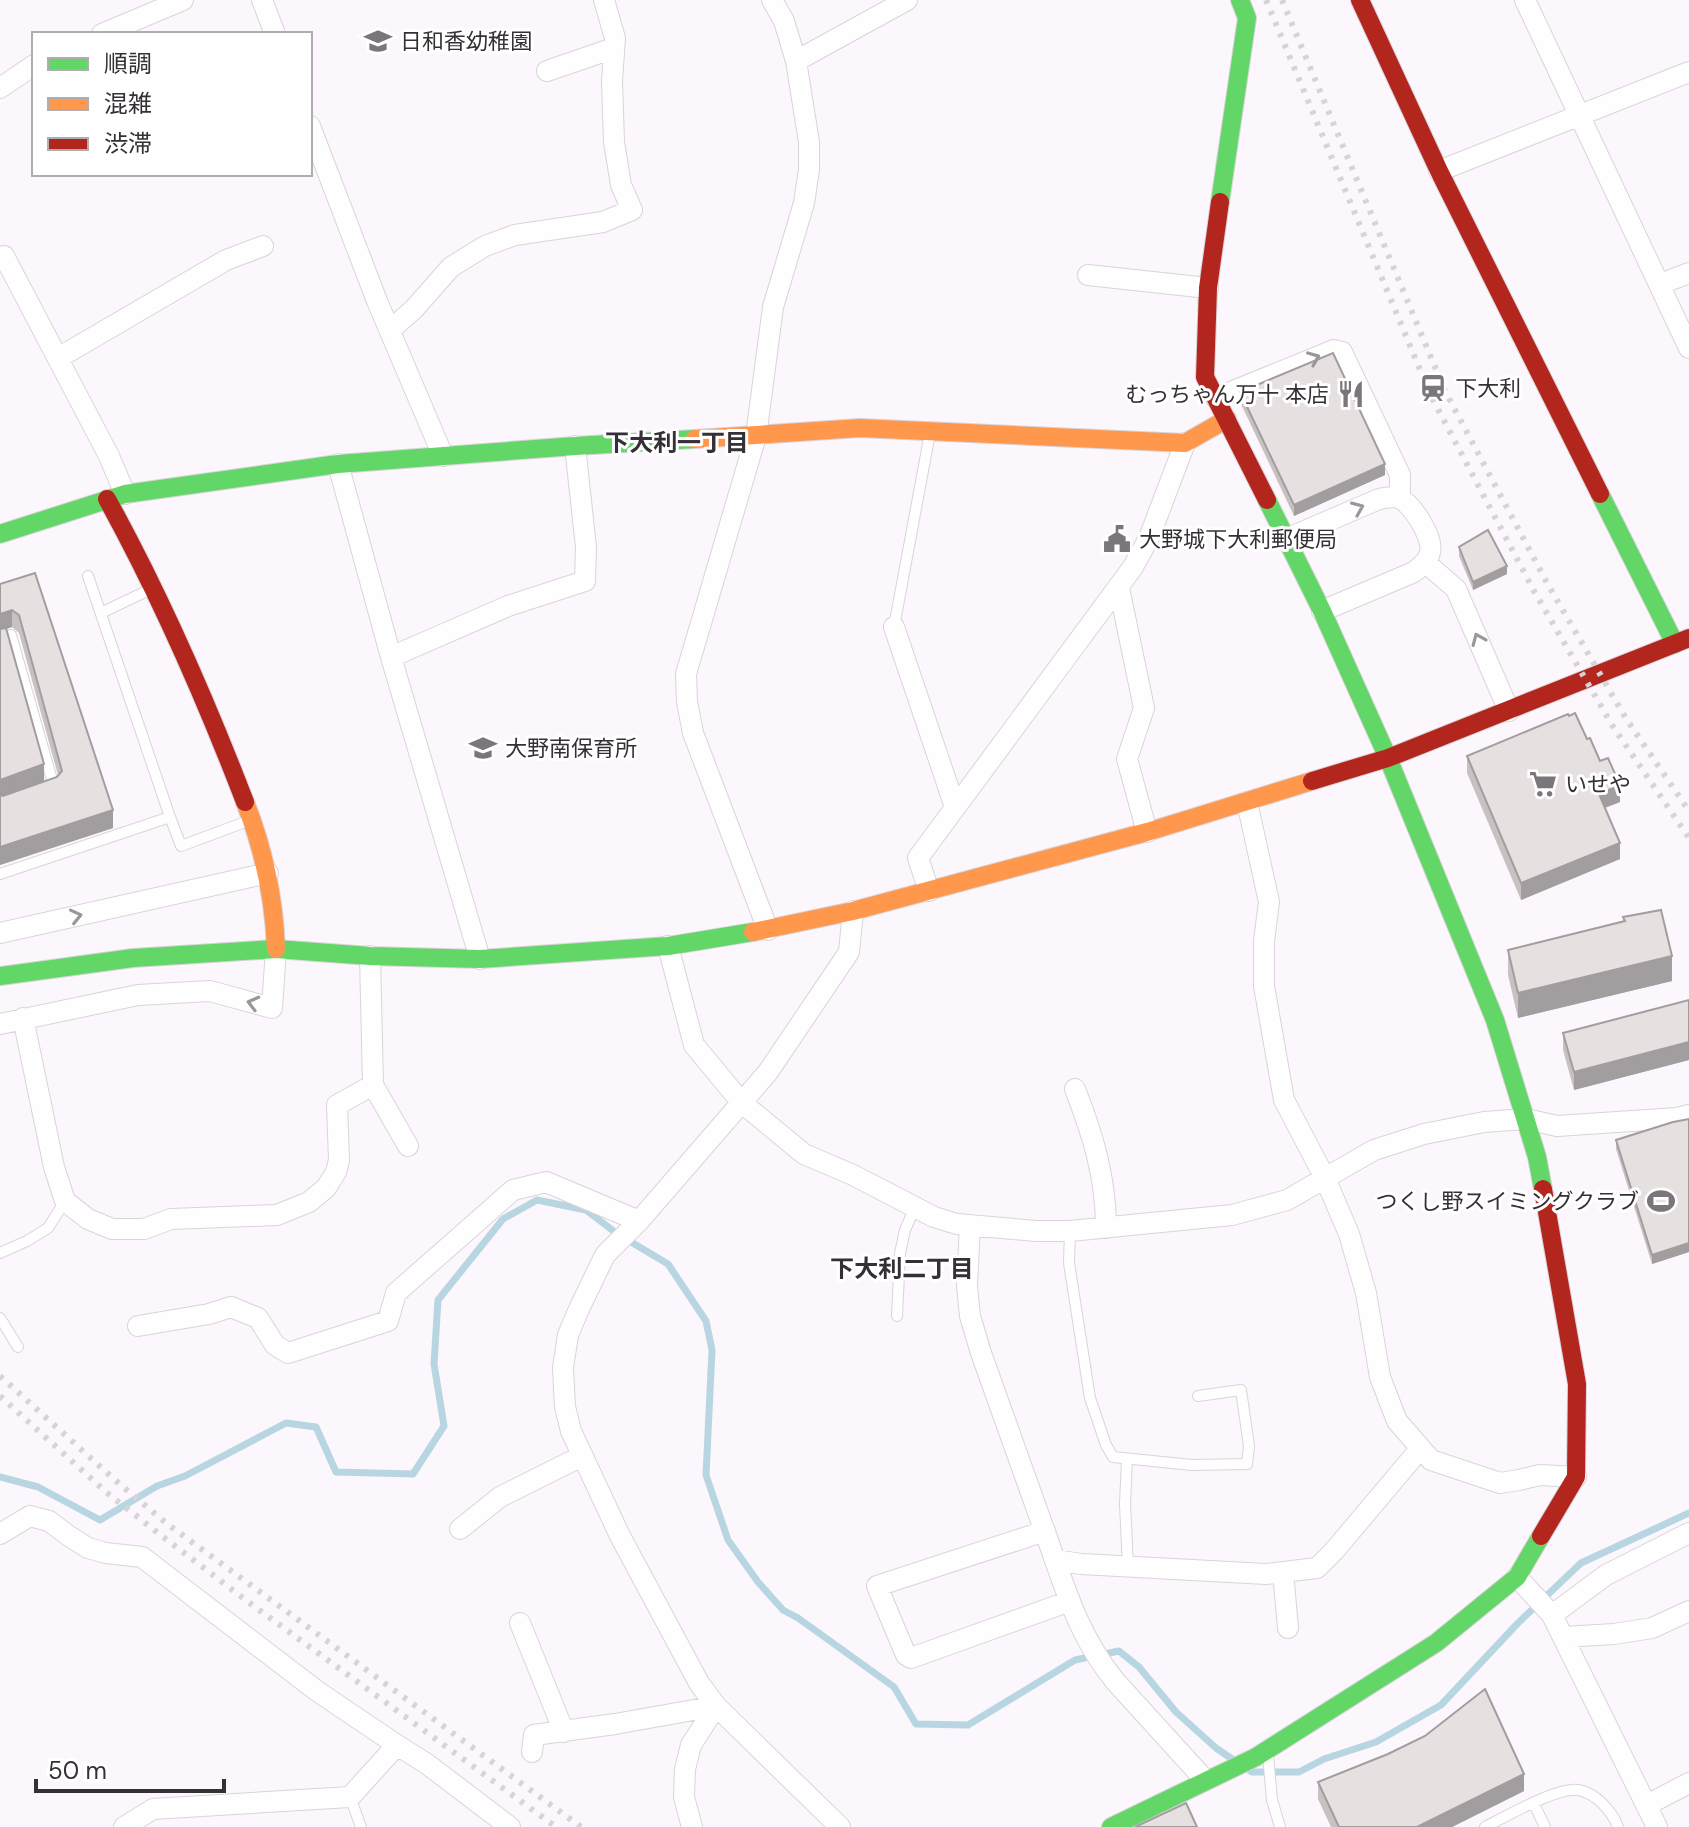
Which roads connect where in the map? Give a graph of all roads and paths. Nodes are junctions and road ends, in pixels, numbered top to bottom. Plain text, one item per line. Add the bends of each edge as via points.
1 (183, 0) edge
2 (262, 0) edge
3 (604, 0) edge
4 (772, 0) edge
5 (1240, 0) edge
6 (1360, 0) edge
7 (1525, 0) edge
8 (898, 2) edge
9 (107, 32) edge
10 (274, 32) edge
11 (614, 48) junction
12 (796, 61) junction
13 (32, 66) edge
14 (547, 71) dead end
15 (1689, 72) edge
16 (0, 88) edge
17 (1579, 115) junction
18 (312, 131) edge
19 (1439, 171) junction
20 (263, 246) dead end
21 (4, 256) dead end
22 (1689, 273) edge
23 (1088, 275) dead end
24 (1660, 284) junction
25 (1208, 288) junction
26 (390, 330) junction
27 (1689, 348) edge
28 (58, 358) junction
29 (1216, 398) junction
30 (1227, 419) junction
31 (931, 431) junction
32 (756, 436) junction
33 (1185, 443) junction
34 (575, 446) junction
35 (443, 456) junction
36 (338, 464) junction
37 (116, 496) junction
38 (1400, 498) junction
39 (0, 534) edge
40 (1286, 539) junction
41 (1426, 563) junction
42 (88, 576) dead end
43 (154, 587) junction
44 (1119, 588) junction
45 (1322, 611) junction
46 (101, 613) junction
47 (894, 627) joint
48 (0, 639) edge
49 (1682, 641) edge
50 (391, 657) junction
51 (1509, 711) junction
52 (1388, 758) junction
53 (41, 791) edge
54 (1247, 802) junction
55 (955, 807) junction
56 (170, 817) junction
57 (251, 820) junction
58 (1147, 832) junction
59 (268, 873) junction
60 (0, 874) edge
61 (929, 891) junction
62 (853, 911) junction
63 (768, 930) junction
64 (0, 933) edge
65 (668, 946) junction
66 (276, 949) junction
67 (370, 956) junction
68 (480, 959) junction
69 (0, 976) edge
70 (23, 1018) junction
71 (0, 1024) edge
72 (373, 1085) junction
73 (1075, 1089) dead end
74 (742, 1103) junction
75 (1689, 1115) edge
76 (1526, 1119) junction
77 (408, 1146) dead end
78 (1325, 1178) junction
79 (65, 1201) junction
80 (915, 1207) junction
81 (639, 1221) junction
82 (970, 1225) junction
83 (1106, 1228) junction
84 (1070, 1231) junction
85 (0, 1253) edge
86 (897, 1316) dead end
87 (0, 1318) edge
88 (138, 1326) dead end
89 (18, 1347) dead end
90 (1198, 1396) dead end
91 (1420, 1449) junction
92 (582, 1456) junction
93 (1127, 1459) junction
94 (1576, 1477) junction
95 (460, 1529) dead end
96 (1045, 1531) junction
97 (1689, 1533) edge
98 (0, 1534) edge
99 (1055, 1560) junction
100 (1128, 1567) junction
101 (1283, 1572) junction
102 (1517, 1577) junction
103 (1070, 1601) junction
104 (1689, 1611) edge
105 (1552, 1615) junction
106 (520, 1623) dead end
107 (1288, 1628) dead end
108 (1563, 1637) junction
109 (716, 1706) junction
110 (564, 1732) junction
111 (397, 1745) junction
112 (532, 1752) dead end
113 (1262, 1753) junction
114 (1210, 1778) junction
115 (1689, 1783) edge
116 (350, 1797) junction
117 (1534, 1804) junction
118 (1647, 1805) junction
119 (124, 1827) edge
120 (361, 1827) edge
121 (510, 1827) edge
122 (692, 1827) edge
123 (840, 1827) edge
124 (1111, 1827) edge
125 (1280, 1827) edge
126 (1485, 1827) edge
127 (1545, 1827) edge
128 (1618, 1827) edge
129 (1657, 1827) edge

1 - 9 street
2 - 10 street
3 - 11 street
4 - 12 street
5 - 25 street via 1247,18
6 - 19 street
7 - 17 street
8 - 12 street
11 - 14 street
11 - 26 street via 614,142 621,185 632,210 603,222 515,235 485,246 451,267
12 - 32 street via 809,170 773,307
13 - 16 street
15 - 17 street
17 - 19 street
17 - 24 street
18 - 26 street
19 - 49 street
20 - 28 street via 226,260
21 - 28 street
22 - 24 street
23 - 25 street
24 - 27 street
25 - 29 street via 1205,377
26 - 35 street
28 - 37 street via 109,456
29 - 30 street
29 -> 38 street via 1334,350 1342,352 1400,475
30 - 33 street
30 - 40 street
31 - 32 street via 860,428
31 - 33 street
31 - 47 lane
32 - 34 street
32 - 63 street via 686,674 693,733
33 - 44 street via 1149,538
34 - 35 street
34 - 50 street via 585,581 508,606
35 - 36 street
36 - 37 street
36 - 50 street
37 - 39 street
37 - 43 street
40 -> 38 street via 1379,499
38 - 41 street via 1412,506 1431,544
40 - 45 street
41 - 45 street
51 -> 41 street via 1456,589
42 - 46 lane
43 - 46 lane
43 - 57 street
44 - 55 street
44 - 58 street via 1144,708 1127,759
45 - 52 street
46 - 56 lane
47 - 55 street
48 - 53 lane via 11,635 54,787
49 - 51 street
50 - 68 street
51 - 52 street
52 - 54 street
52 - 76 street via 1495,1020
54 - 58 street
54 - 78 street via 1269,902 1264,986 1284,1100
55 - 61 street via 918,858
56 - 57 lane via 181,846
56 - 60 lane
57 - 59 street
58 - 61 street
64 -> 59 street
59 - 66 street
61 - 62 street
62 - 63 street
62 - 74 street via 849,952
63 - 65 street
65 - 68 street
65 - 74 street via 694,1045
66 - 67 street
66 - 69 street via 133,958
66 -> 70 street via 272,1008 210,991 138,995
67 - 68 street
67 - 72 street
70 - 71 street
70 - 79 street
72 - 77 street
72 - 79 street via 337,1105 339,1160 326,1188 309,1202 277,1215 171,1219 144,1229 112,1229
73 - 83 street via 1099,1162
74 - 80 street via 804,1154
74 - 81 street
75 - 76 street via 1557,1126
76 - 78 street via 1424,1134 1374,1150
76 - 94 street via 1577,1384
78 - 83 street via 1287,1200 1232,1215
78 - 91 street via 1366,1293 1380,1377 1397,1421
79 - 85 lane via 48,1228
80 - 82 street
80 - 86 lane via 900,1253
81 - 88 street via 546,1182 513,1190 396,1293 388,1321 288,1353 275,1345 258,1318 231,1307
81 - 92 street via 605,1255 568,1335 565,1407
82 - 84 street
82 - 96 street via 970,1316
83 - 84 street
84 - 93 lane via 1069,1263 1090,1398 1113,1457
87 - 89 lane
90 - 93 lane via 1241,1390 1247,1464
91 - 94 street via 1431,1460 1500,1483 1540,1475
91 - 101 street via 1317,1568
92 - 95 street via 500,1497
92 - 109 street via 620,1536
93 - 100 lane
94 - 102 street
96 - 99 street
96 - 103 street via 877,1586 911,1658
97 - 105 street via 1606,1575
98 - 111 street via 30,1516 49,1521 88,1548 142,1557 317,1691
99 - 100 street
99 - 103 street
100 - 101 street
101 - 107 street
102 - 105 street
102 - 113 street via 1436,1643
103 - 114 street via 1104,1667
104 - 108 street via 1652,1628
105 - 108 street
106 - 110 street
108 - 118 street
109 - 110 street
109 - 122 street via 691,1745 685,1769 684,1797
109 - 123 street
110 - 112 street via 534,1735
111 - 116 street
111 - 121 street
113 - 114 street
113 - 125 lane
114 - 124 street
115 - 118 street
116 - 119 street via 153,1809
116 - 120 lane
117 - 126 lane
117 - 127 lane
117 - 128 lane via 1578,1790 1595,1797
118 - 129 street

